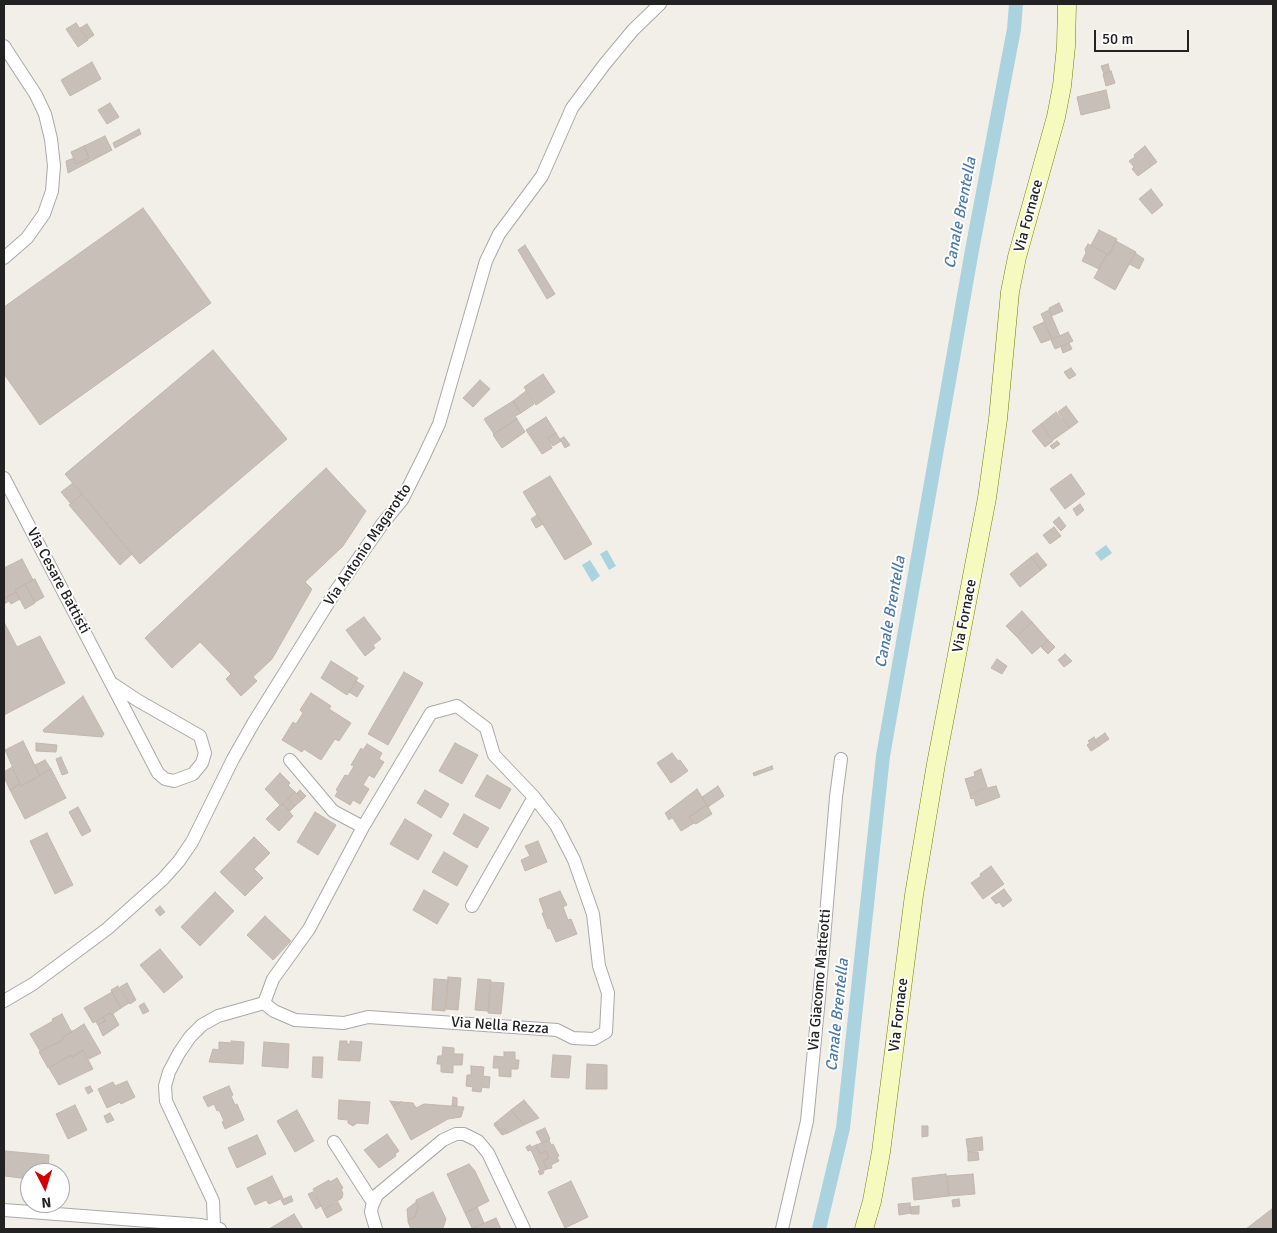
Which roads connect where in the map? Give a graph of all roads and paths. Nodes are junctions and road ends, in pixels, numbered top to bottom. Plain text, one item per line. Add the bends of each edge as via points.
1 (660, 4) edge
2 (1067, 4) edge
3 (4, 46) edge
4 (4, 258) edge
5 (4, 478) edge
6 (112, 684) junction
7 (841, 759) dead end
8 (290, 760) dead end
9 (534, 797) junction
10 (363, 827) junction
11 (472, 906) dead end
12 (4, 1001) edge
13 (264, 1003) junction
14 (334, 1142) dead end
15 (374, 1200) junction
16 (4, 1210) edge
17 (217, 1228) edge
18 (376, 1229) edge
19 (524, 1229) edge
20 (782, 1229) edge
21 (864, 1229) edge

1 - 12 street, Via Antonio Magarotto via 627,36 572,108 542,176 499,234 486,260 439,424 402,500 335,592 254,722 192,842 163,879 107,929 40,979
2 - 21 street, Via Fornace via 1065,56 1056,117 1010,292 987,498 934,773 914,895 881,1152
3 - 4 street via 45,114 54,166 52,191 44,214 27,238
5 - 6 street, Via Cesare Battisti
6 - 6 street, Via Cesare Battisti via 158,773 165,779 174,780 193,774 205,753 200,736
7 - 20 street, Via Giacomo Matteotti via 807,1121
8 - 10 street via 333,811
9 - 10 street, Via Nella Rezza via 494,755 486,728 457,706 431,713
9 - 11 street
9 - 13 street, Via Nella Rezza via 556,825 574,860 592,914 599,966 608,993 606,1032 594,1039 573,1038 557,1030 368,1017 344,1023 305,1021 274,1011
10 - 13 street, Via Nella Rezza via 309,929 273,979
13 - 17 street via 218,1016 202,1025 180,1053 165,1086 166,1101 213,1201
14 - 15 street
15 - 18 street via 371,1212
15 - 19 street via 443,1140 464,1134 478,1141 488,1153
16 - 17 street

